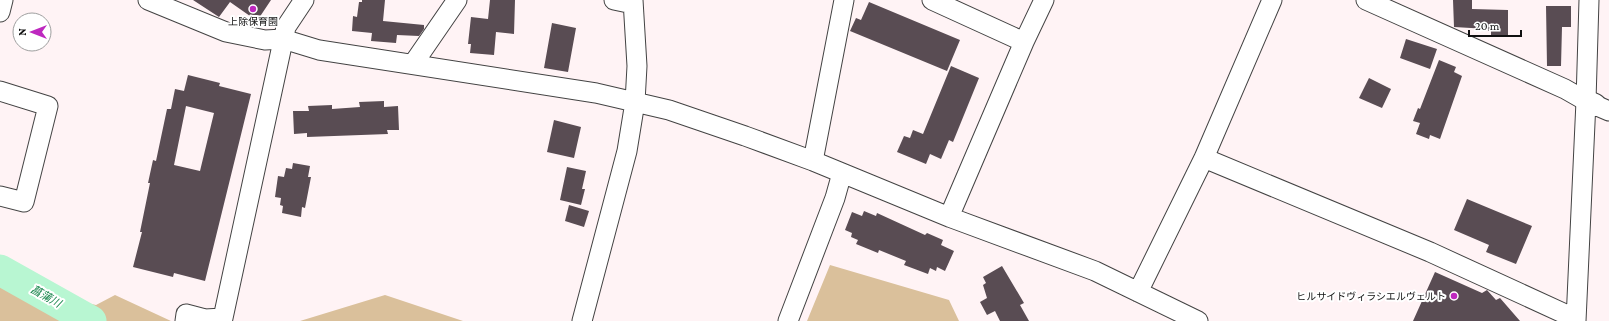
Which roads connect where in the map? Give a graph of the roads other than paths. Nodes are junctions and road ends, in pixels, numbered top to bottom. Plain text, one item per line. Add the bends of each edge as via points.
1 (3, 0) edge
2 (148, 0) edge
3 (304, 0) edge
4 (457, 0) edge
5 (614, 0) edge
6 (844, 0) edge
7 (932, 0) edge
8 (1044, 0) edge
9 (1272, 0) edge
10 (1366, 0) edge
11 (1589, 0) edge
12 (633, 2) edge
13 (0, 12) edge
14 (284, 39) junction
15 (1024, 42) junction
16 (413, 64) junction
17 (0, 91) edge
18 (635, 102) junction
19 (1597, 106) edge
20 (1204, 158) junction
21 (813, 161) junction
22 (842, 173) junction
23 (0, 196) edge
24 (949, 217) junction
25 (1138, 292) junction
26 (1576, 320) edge
27 (185, 321) edge
28 (582, 321) edge
29 (788, 321) edge
30 (1198, 321) edge

1 - 13 street
2 - 14 street via 226,32 265,40
3 - 14 street via 286,27
4 - 16 street
5 - 12 street
6 - 21 street
7 - 15 street
8 - 15 street
9 - 20 street
10 - 19 street
11 - 19 street
12 - 18 street via 637,66
14 - 16 street via 319,50
14 - 27 street via 223,318 206,319 186,314
15 - 24 street
16 - 18 street via 596,93
17 - 23 street via 48,106 24,202
18 - 21 street via 669,110
18 - 28 street via 625,157
19 - 26 street
20 - 25 street
20 - 26 street via 1430,252
21 - 22 street
22 - 24 street
22 - 29 street
24 - 25 street via 1095,271
25 - 30 street

